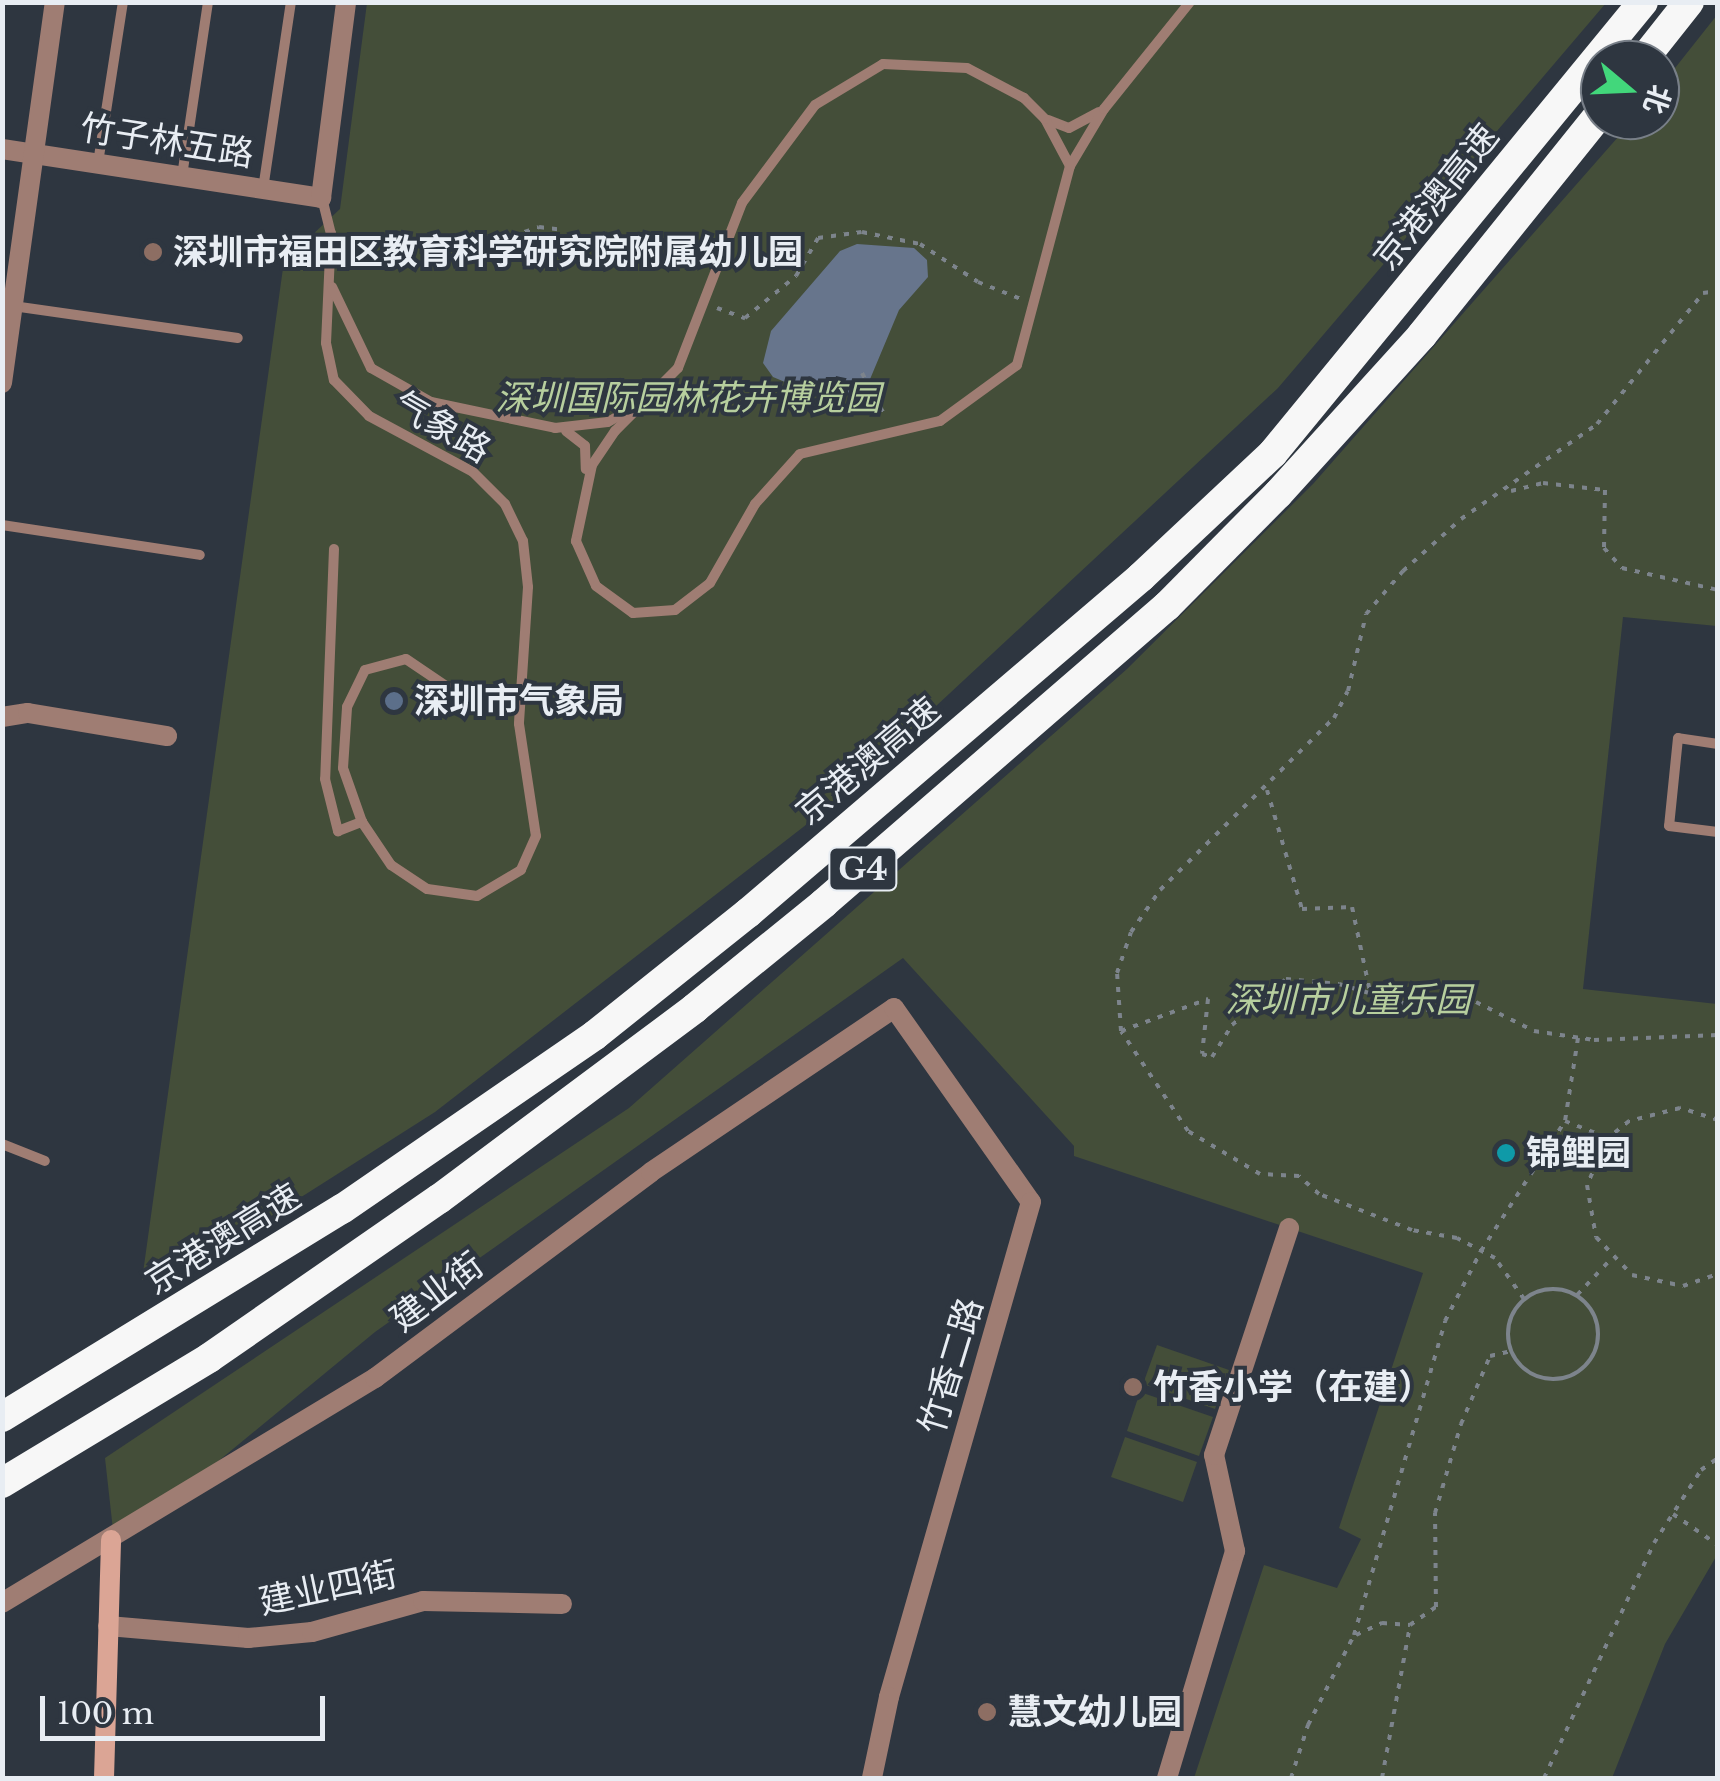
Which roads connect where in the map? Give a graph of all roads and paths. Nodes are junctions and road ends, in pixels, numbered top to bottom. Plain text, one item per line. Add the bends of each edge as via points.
1 (55, 2) edge
2 (123, 2) edge
3 (208, 2) edge
4 (291, 2) edge
5 (346, 2) edge
6 (1190, 2) edge
7 (1643, 2) edge
8 (1689, 2) edge
9 (1659, 40) edge
10 (1104, 109) junction
11 (1046, 119) junction
12 (1580, 139) edge
13 (2, 149) edge
14 (34, 154) junction
15 (98, 164) junction
16 (1070, 166) junction
17 (182, 176) junction
18 (262, 189) junction
19 (321, 198) junction
20 (564, 230) dead end
21 (500, 240) dead end
22 (330, 280) junction
23 (1718, 291) edge
24 (1035, 302) junction
25 (704, 303) junction
26 (13, 306) junction
27 (238, 338) dead end
28 (862, 373) dead end
29 (2, 383) edge
30 (650, 396) junction
31 (555, 428) junction
32 (897, 434) junction
33 (583, 490) junction
34 (1506, 492) junction
35 (2, 525) edge
36 (334, 549) dead end
37 (200, 555) dead end
38 (1718, 590) edge
39 (449, 688) dead end
40 (2, 717) edge
41 (167, 736) dead end
42 (1718, 744) edge
43 (1267, 788) junction
44 (362, 822) junction
45 (1718, 832) edge
46 (1370, 992) junction
47 (894, 1008) joint
48 (1120, 1030) junction
49 (1718, 1035) edge
50 (1578, 1038) junction
51 (1718, 1120) edge
52 (1565, 1122) junction
53 (1608, 1138) junction
54 (2, 1144) edge
55 (46, 1161) dead end
56 (1289, 1228) dead end
57 (1481, 1250) junction
58 (1611, 1259) junction
59 (1718, 1274) edge
60 (1577, 1295) junction
61 (1524, 1299) junction
62 (1511, 1351) junction
63 (66, 1380) junction
64 (2, 1408) edge
65 (2, 1417) edge
66 (1718, 1458) edge
67 (4, 1482) edge
68 (1672, 1514) junction
69 (111, 1540) junction
70 (1718, 1545) edge
71 (2, 1603) edge
72 (562, 1604) dead end
73 (1410, 1624) junction
74 (108, 1626) junction
75 (1354, 1635) junction
76 (104, 1778) edge
77 (872, 1778) edge
78 (1168, 1778) edge
79 (1291, 1778) edge
80 (1382, 1778) edge
81 (1544, 1778) edge

1 - 14 street
2 - 15 lane
3 - 17 lane
4 - 18 lane
5 - 19 street
6 - 10 lane
7 - 63 highway, 京港澳高速 / G4 via 1273,453 1141,577 748,913 594,1035 455,1135
8 - 9 highway
10 - 11 lane via 1069,128
10 - 16 lane
11 - 16 lane
11 - 25 lane via 998,81 967,68 883,64 847,80 814,105 756,180 726,235
12 - 67 highway, G4 via 1422,335 1264,508 1152,619 824,903 439,1199 208,1358
13 - 14 street, 竹子林五路
14 - 15 street, 竹子林五路
14 - 26 street
15 - 17 street, 竹子林五路
16 - 24 lane
17 - 18 street, 竹子林五路
18 - 19 street, 竹子林五路
19 - 22 lane, 气象路 via 331,233
20 - 21 path via 539,227
22 - 31 lane via 361,354 387,381 456,410
22 - 44 lane, 气象路 via 328,364 342,393 368,416 473,472 505,504 523,541 527,630 519,724 536,836 511,880 478,896 427,889 392,865
23 - 34 path via 1703,293 1597,424
24 - 25 path via 1001,295 920,244 862,232 818,238 796,276 745,318
24 - 32 lane via 1024,350 998,383 940,421
25 - 30 lane via 678,368
26 - 27 lane
26 - 29 street
28 - 32 path
30 - 31 lane via 608,422
30 - 33 lane via 601,448
31 - 33 lane via 584,446
32 - 33 lane via 800,454 763,492 710,583 675,610 655,615 615,603 583,568 576,541
34 - 38 path via 1543,483 1605,490 1604,548 1622,568
34 - 43 path via 1461,519 1366,614 1348,692 1334,718
35 - 37 lane
36 - 44 lane via 325,779 338,831
39 - 44 lane via 406,659 381,662 360,676 347,707 342,754
40 - 41 street via 28,713
42 - 45 lane via 1678,738 1669,826
43 - 46 path via 1302,909 1352,907
43 - 48 path via 1160,890 1131,932 1117,973
46 - 48 path via 1286,979 1232,1025 1212,1057 1202,1054 1208,999
46 - 50 path via 1426,1010 1476,1002 1534,1031
47 - 69 street, 建业街 via 651,1172 375,1378
47 - 77 street, 竹香二路 via 1030,1202 904,1642
48 - 57 path via 1162,1098 1216,1153 1260,1174 1299,1176 1319,1194
49 - 50 path
50 - 52 path
51 - 53 path via 1680,1108 1654,1110
52 - 53 path
52 - 57 path
53 - 58 path via 1587,1186 1591,1224
54 - 55 lane
56 - 78 street via 1214,1455 1235,1551
57 - 61 path via 1495,1258
57 - 75 path via 1445,1321
58 - 59 path via 1656,1284 1683,1286
58 - 60 path
60 - 61 path via 1560,1288
60 - 62 path via 1598,1326 1589,1362 1574,1374 1537,1377
61 - 62 path via 1508,1332
62 - 73 path via 1490,1356 1460,1424 1436,1513 1436,1607
63 - 64 highway
63 - 65 highway, 京港澳高速 / G4
66 - 68 path via 1701,1470
68 - 70 path
68 - 81 path
69 - 71 street, 建业街
69 - 74 main road
72 - 74 street, 建业四街 via 423,1602 312,1632 248,1638
73 - 75 path via 1382,1623
73 - 80 path
74 - 76 main road
75 - 79 path via 1308,1725

